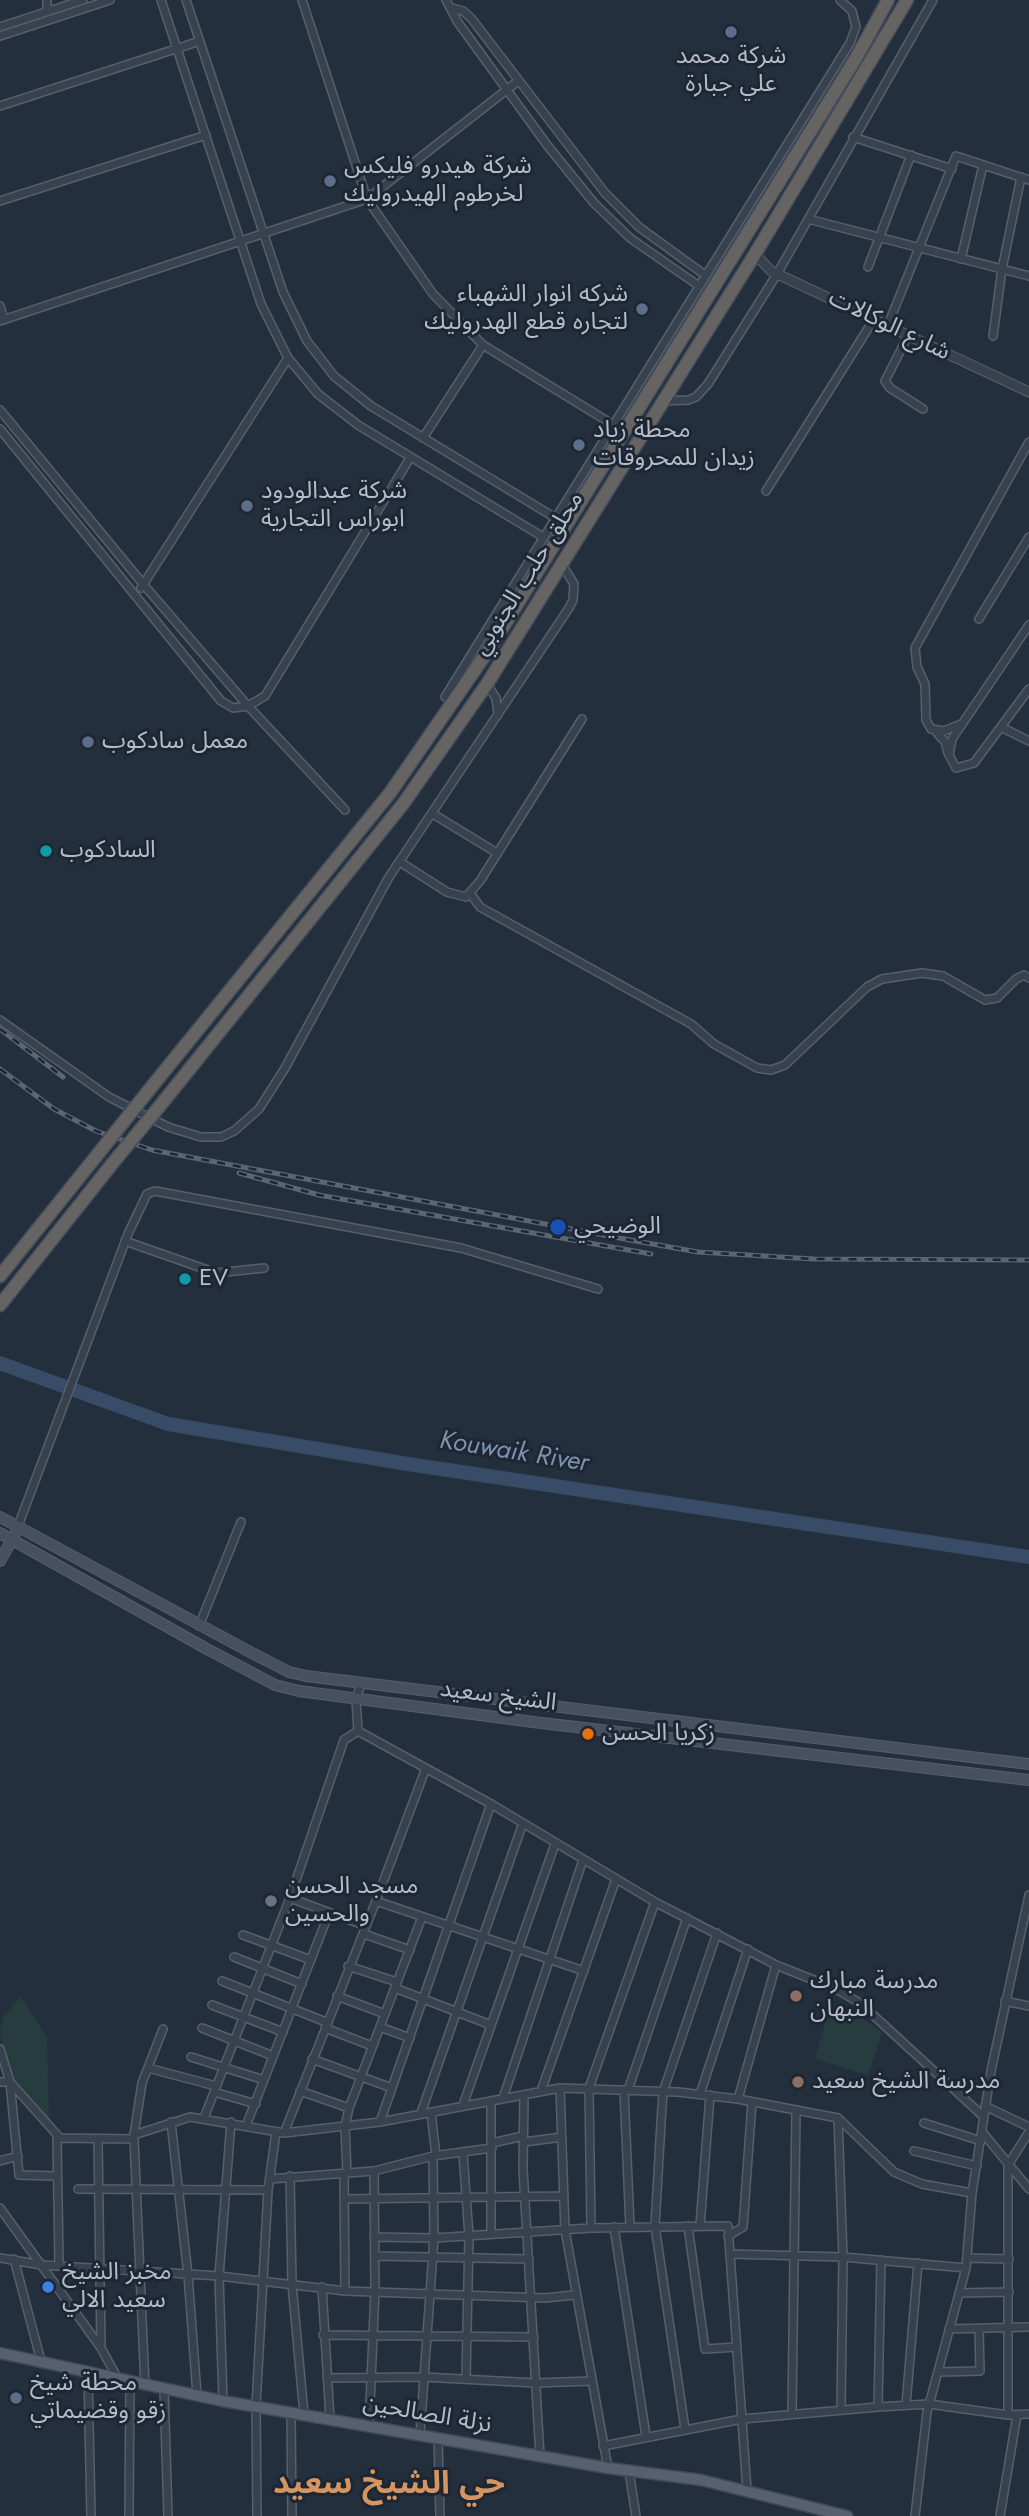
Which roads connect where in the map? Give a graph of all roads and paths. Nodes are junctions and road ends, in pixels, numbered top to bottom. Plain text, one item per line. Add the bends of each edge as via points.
1 (47, 0) edge
2 (83, 0) edge
3 (110, 0) edge
4 (161, 0) edge
5 (186, 0) edge
6 (302, 0) edge
7 (446, 0) edge
8 (840, 0) edge
9 (888, 0) edge
10 (907, 0) edge
11 (933, 0) edge
12 (452, 8) junction
13 (47, 12) junction
14 (0, 27) edge
15 (0, 36) edge
16 (200, 41) junction
17 (178, 48) junction
18 (518, 81) junction
19 (839, 85) junction
20 (508, 89) junction
21 (853, 94) junction
22 (0, 106) edge
23 (206, 135) junction
24 (853, 137) junction
25 (911, 155) junction
26 (983, 165) junction
27 (952, 169) junction
28 (1025, 179) edge
29 (367, 199) junction
30 (0, 201) edge
31 (808, 219) junction
32 (264, 235) junction
33 (879, 237) junction
34 (241, 243) junction
35 (919, 248) junction
36 (755, 254) junction
37 (961, 259) junction
38 (868, 267) dead end
39 (1002, 269) junction
40 (777, 274) junction
41 (705, 275) junction
42 (1029, 276) edge
43 (699, 286) junction
44 (0, 306) edge
45 (874, 319) junction
46 (2, 321) edge
47 (888, 325) junction
48 (908, 336) junction
49 (993, 336) dead end
50 (483, 345) junction
51 (288, 358) junction
52 (1029, 392) edge
53 (661, 401) junction
54 (923, 409) dead end
55 (1, 413) edge
56 (612, 424) junction
57 (0, 429) edge
58 (423, 438) junction
59 (1029, 442) edge
60 (410, 458) junction
61 (766, 491) dead end
62 (80, 508) junction
63 (71, 515) junction
64 (554, 518) junction
65 (567, 525) junction
66 (543, 537) junction
67 (1028, 540) edge
68 (561, 563) junction
69 (143, 584) junction
70 (136, 594) junction
71 (979, 619) dead end
72 (1029, 625) edge
73 (487, 684) junction
74 (1029, 689) edge
75 (445, 696) dead end
76 (248, 706) junction
77 (498, 717) junction
78 (582, 719) dead end
79 (961, 724) junction
80 (1001, 727) junction
81 (937, 733) junction
82 (1029, 741) edge
83 (948, 755) junction
84 (345, 810) dead end
85 (433, 814) junction
86 (497, 853) junction
87 (400, 862) junction
88 (470, 893) junction
89 (1029, 978) edge
90 (0, 1020) edge
91 (125, 1241) junction
92 (264, 1268) dead end
93 (0, 1276) edge
94 (598, 1289) dead end
95 (0, 1305) edge
96 (0, 1517) edge
97 (241, 1522) dead end
98 (18, 1526) junction
99 (0, 1533) edge
100 (13, 1539) junction
101 (0, 1561) edge
102 (199, 1626) junction
103 (361, 1684) junction
104 (356, 1700) junction
105 (358, 1731) junction
106 (1028, 1764) edge
107 (426, 1768) junction
108 (1028, 1780) edge
109 (491, 1804) junction
110 (523, 1823) junction
111 (555, 1844) junction
112 (583, 1860) junction
113 (616, 1879) junction
114 (1029, 1895) edge
115 (290, 1898) junction
116 (376, 1902) junction
117 (655, 1902) junction
118 (330, 1913) junction
119 (422, 1917) junction
120 (687, 1918) junction
121 (450, 1926) junction
122 (365, 1930) junction
123 (717, 1933) junction
124 (243, 1935) dead end
125 (484, 1937) junction
126 (272, 1945) junction
127 (518, 1949) junction
128 (748, 1949) junction
129 (410, 1950) junction
130 (234, 1957) dead end
131 (311, 1959) junction
132 (550, 1959) junction
133 (776, 1965) junction
134 (348, 1966) junction
135 (263, 1968) junction
136 (584, 1971) junction
137 (222, 1982) dead end
138 (302, 1984) junction
139 (396, 1985) junction
140 (252, 1993) junction
141 (337, 1996) junction
142 (424, 1999) junction
143 (1005, 2001) junction
144 (212, 2004) dead end
145 (1029, 2006) edge
146 (292, 2009) junction
147 (457, 2013) junction
148 (385, 2014) junction
149 (243, 2016) junction
150 (325, 2025) junction
151 (491, 2025) junction
152 (380, 2027) junction
153 (202, 2028) dead end
154 (163, 2029) dead end
155 (283, 2032) junction
156 (410, 2038) junction
157 (233, 2040) junction
158 (372, 2046) junction
159 (0, 2049) edge
160 (273, 2056) junction
161 (191, 2057) dead end
162 (312, 2059) junction
163 (223, 2067) junction
164 (148, 2068) junction
165 (361, 2077) junction
166 (264, 2080) junction
167 (0, 2082) edge
168 (10, 2082) junction
169 (392, 2088) junction
170 (560, 2088) junction
171 (589, 2088) junction
172 (215, 2089) junction
173 (626, 2090) junction
174 (300, 2091) junction
175 (541, 2091) junction
176 (663, 2092) junction
177 (700, 2094) junction
178 (524, 2095) junction
179 (710, 2095) junction
180 (503, 2098) junction
181 (737, 2099) junction
182 (491, 2101) junction
183 (752, 2102) junction
184 (256, 2104) junction
185 (463, 2105) junction
186 (985, 2106) junction
187 (349, 2108) junction
188 (796, 2110) junction
189 (430, 2112) junction
190 (421, 2113) junction
191 (204, 2118) junction
192 (838, 2118) junction
193 (984, 2118) junction
194 (171, 2122) junction
195 (231, 2122) junction
196 (380, 2122) junction
197 (924, 2123) dead end
198 (247, 2126) junction
199 (345, 2126) junction
200 (1029, 2130) edge
201 (280, 2132) junction
202 (57, 2137) junction
203 (134, 2137) junction
204 (562, 2137) junction
205 (982, 2137) junction
206 (524, 2139) junction
207 (97, 2140) junction
208 (492, 2145) junction
209 (914, 2151) dead end
210 (464, 2153) junction
211 (435, 2156) junction
212 (18, 2157) junction
213 (0, 2161) edge
214 (1008, 2165) junction
215 (977, 2166) junction
216 (374, 2171) junction
217 (345, 2173) junction
218 (56, 2176) junction
219 (290, 2176) junction
220 (270, 2179) junction
221 (225, 2188) junction
222 (78, 2189) dead end
223 (96, 2189) junction
224 (139, 2189) junction
225 (180, 2189) junction
226 (1029, 2189) edge
227 (268, 2190) junction
228 (972, 2193) junction
229 (525, 2195) junction
230 (466, 2196) junction
231 (492, 2196) junction
232 (564, 2196) junction
233 (434, 2198) junction
234 (344, 2199) junction
235 (375, 2199) junction
236 (0, 2208) edge
237 (655, 2226) junction
238 (688, 2226) junction
239 (700, 2226) junction
240 (614, 2227) junction
241 (630, 2227) junction
242 (592, 2228) junction
243 (565, 2230) junction
244 (491, 2234) junction
245 (527, 2234) junction
246 (728, 2235) junction
247 (469, 2236) junction
248 (374, 2237) junction
249 (434, 2238) junction
250 (730, 2254) junction
251 (375, 2256) junction
252 (794, 2256) junction
253 (843, 2257) junction
254 (0, 2258) edge
255 (432, 2258) junction
256 (967, 2258) junction
257 (14, 2259) junction
258 (469, 2259) junction
259 (529, 2259) junction
260 (1009, 2259) junction
261 (881, 2260) junction
262 (59, 2263) junction
263 (918, 2263) junction
264 (42, 2264) junction
265 (98, 2267) junction
266 (966, 2268) junction
267 (142, 2271) junction
268 (188, 2275) junction
269 (219, 2276) junction
270 (265, 2282) junction
271 (292, 2284) junction
272 (322, 2287) junction
273 (345, 2291) junction
274 (376, 2291) junction
275 (1009, 2292) junction
276 (428, 2293) junction
277 (469, 2293) junction
278 (959, 2293) junction
279 (574, 2295) junction
280 (531, 2296) junction
281 (1029, 2327) edge
282 (949, 2329) junction
283 (979, 2329) junction
284 (1009, 2329) junction
285 (373, 2334) junction
286 (323, 2335) junction
287 (425, 2335) junction
288 (468, 2337) junction
289 (534, 2337) junction
290 (737, 2347) junction
291 (101, 2348) junction
292 (0, 2353) edge
293 (41, 2361) junction
294 (938, 2372) junction
295 (88, 2373) junction
296 (422, 2376) junction
297 (327, 2378) junction
298 (466, 2378) junction
299 (371, 2379) junction
300 (124, 2381) junction
301 (591, 2381) junction
302 (536, 2383) junction
303 (145, 2386) junction
304 (164, 2389) junction
305 (197, 2395) junction
306 (223, 2401) junction
307 (929, 2404) junction
308 (906, 2405) junction
309 (256, 2406) junction
310 (878, 2407) junction
311 (841, 2410) junction
312 (291, 2412) junction
313 (304, 2414) junction
314 (792, 2414) junction
315 (1029, 2414) edge
316 (1008, 2415) junction
317 (1017, 2415) junction
318 (330, 2419) junction
319 (742, 2419) junction
320 (369, 2426) junction
321 (685, 2429) junction
322 (420, 2434) junction
323 (646, 2436) junction
324 (438, 2437) junction
325 (603, 2446) junction
326 (540, 2456) junction
327 (608, 2468) junction
328 (629, 2470) junction
329 (747, 2490) junction
330 (91, 2516) edge
331 (129, 2516) edge
332 (168, 2516) edge
333 (257, 2516) edge
334 (292, 2516) edge
335 (440, 2516) edge
336 (636, 2516) edge
337 (848, 2516) edge
338 (915, 2516) edge
339 (1000, 2516) edge

1 - 13 street
2 - 13 street
3 - 15 street
4 - 17 street
5 - 16 street
6 - 29 street
7 - 12 street
8 - 41 street via 852,11 856,27 850,43
9 - 19 highway
10 - 21 highway, محلق حلب الجنوبي
11 - 24 street
12 - 18 street via 466,13
12 - 20 street
13 - 14 street
16 - 17 street
16 - 32 street
17 - 22 street
17 - 23 street
18 - 20 street
18 - 41 street via 613,202 658,243
19 - 21 highway
19 - 65 highway
20 - 29 street
20 - 43 street via 547,145 618,227
21 - 36 highway, محلق حلب الجنوبي
23 - 30 street
23 - 34 street
24 - 25 street
24 - 31 street
25 - 27 street
25 - 33 street
26 - 27 street via 956,156
26 - 28 street
26 - 37 street
27 - 35 street
28 - 39 street
29 - 32 street
29 - 50 street via 433,294
31 - 33 street
31 - 40 street
32 - 34 street
32 - 58 street via 286,299 307,341 327,367 371,406
33 - 35 street
33 - 38 street
34 - 46 street
34 - 51 street via 261,304
35 - 37 street
35 - 47 street
36 - 40 street, شارع الوكالات
36 - 53 highway, محلق حلب الجنوبي
37 - 39 street
39 - 42 street
39 - 49 street
40 - 45 street, شارع الوكالات
40 - 53 street via 703,391 688,400
41 - 43 street
43 - 56 street
44 - 46 street
45 - 47 street, شارع الوكالات
45 - 61 street
47 - 48 street, شارع الوكالات
48 - 52 street, شارع الوكالات
48 - 54 street via 885,381
50 - 56 street
50 - 58 street
51 - 60 street via 318,394
51 - 69 street
53 - 68 highway, محلق حلب الجنوبي
55 - 62 street
56 - 64 street
57 - 63 street
58 - 64 street
59 - 81 street via 915,648 925,684 926,720
60 - 66 street
60 - 76 street via 270,689
62 - 63 street
62 - 69 street
63 - 70 street
64 - 65 street
64 - 66 street
65 - 93 highway, bridge via 390,793
66 - 75 street
67 - 71 street
68 - 73 highway, محلق حلب الجنوبي
68 - 77 street via 574,584 573,600
69 - 70 street
69 - 76 street
70 - 76 street via 221,701 233,708
72 - 79 street
73 - 77 street via 496,698
73 - 95 highway, محلق حلب الجنوبي, bridge via 403,804
74 - 80 street
76 - 84 street
77 - 85 street
78 - 86 street
79 - 81 street
79 - 83 street
80 - 82 street
80 - 83 street via 967,767 956,768
81 - 83 street
85 - 86 street
85 - 87 street
86 - 88 street
87 - 88 street via 457,897
87 - 90 street via 259,1109 221,1137 201,1137 168,1127 109,1097
88 - 89 street via 480,907 691,1024 713,1044 757,1068 785,1065 867,987 882,979 922,973 943,976 985,1000 997,998 1016,979
91 - 92 street via 216,1272
91 - 94 street via 147,1194 155,1191 461,1248
91 - 98 street
96 - 98 main road, الشيخ سعيد
97 - 102 street
98 - 100 main road
98 - 102 main road, الشيخ سعيد
99 - 100 main road, الشيخ سعيد
100 - 101 main road
100 - 104 main road, الشيخ سعيد via 275,1685
102 - 103 main road, الشيخ سعيد via 289,1672
103 - 104 street
103 - 106 main road, الشيخ سعيد
104 - 105 street
104 - 108 main road, الشيخ سعيد
105 - 107 street
105 - 115 street via 344,1740
106 - 108 main road
107 - 109 street
107 - 116 street
109 - 110 street
109 - 121 street
110 - 111 street
110 - 125 street
111 - 112 street
111 - 127 street
112 - 113 street
112 - 132 street
113 - 117 street
113 - 136 street
114 - 143 street
115 - 118 street
115 - 126 street
116 - 119 street
116 - 122 street
117 - 120 street
117 - 171 street
118 - 122 street
118 - 131 street
119 - 121 street
119 - 129 street
120 - 123 street
120 - 173 street
121 - 125 street
121 - 142 street
122 - 129 street
122 - 134 street
123 - 128 street
123 - 176 street
124 - 126 street
125 - 127 street
125 - 147 street
126 - 131 street
126 - 135 street
127 - 132 street
127 - 151 street
128 - 133 street
128 - 177 street
129 - 139 street
130 - 135 street
131 - 138 street
132 - 136 street
132 - 180 street
133 - 181 street
133 - 193 street via 860,2003
134 - 139 street
134 - 141 street
135 - 138 street
135 - 140 street
136 - 175 street
137 - 140 street
138 - 146 street
139 - 142 street
139 - 148 street
140 - 146 street
140 - 149 street
141 - 148 street
141 - 150 street
142 - 147 street
142 - 156 street
143 - 145 street
143 - 186 street
144 - 149 street
146 - 150 street
146 - 155 street
147 - 151 street
147 - 190 street
148 - 152 street
149 - 155 street
149 - 157 street
150 - 158 street
150 - 162 street
151 - 185 street
152 - 156 street
152 - 158 street
153 - 157 street
154 - 164 street
155 - 160 street
156 - 169 street
157 - 160 street
157 - 163 street
158 - 165 street
159 - 168 street
160 - 166 street
161 - 163 street
162 - 165 street
162 - 174 street
163 - 166 street
163 - 172 street
164 - 172 street
164 - 203 street
165 - 169 street
165 - 187 street
166 - 184 street
167 - 168 street
168 - 202 street
168 - 212 street
169 - 196 street
170 - 171 street
170 - 175 street
170 - 204 street
171 - 173 street
171 - 242 street
172 - 184 street
172 - 191 street
173 - 176 street
173 - 241 street
174 - 187 street
174 - 201 street
175 - 178 street
176 - 177 street
176 - 237 street
177 - 179 street
178 - 180 street
178 - 206 street
179 - 181 street
179 - 239 street
180 - 182 street
181 - 183 street
182 - 185 street
182 - 208 street
183 - 188 street
183 - 246 street via 743,2227
184 - 198 street
185 - 189 street
186 - 193 street
186 - 200 street
187 - 199 street
188 - 192 street
188 - 252 street
189 - 190 street
189 - 211 street
190 - 196 street
191 - 194 street
191 - 195 street
192 - 228 street via 894,2172 922,2184
192 - 253 street
193 - 205 street
194 - 203 street
194 - 225 street
195 - 198 street
195 - 221 street
196 - 199 street
197 - 205 street
198 - 201 street
199 - 201 street
199 - 217 street
200 - 214 street
201 - 220 street
202 - 207 street
202 - 218 street
203 - 207 street
203 - 224 street
204 - 206 street
204 - 232 street
205 - 214 street
205 - 215 street
206 - 208 street
206 - 229 street
207 - 223 street
208 - 210 street
208 - 231 street
209 - 215 street
210 - 211 street
210 - 230 street
211 - 216 street
211 - 233 street
212 - 213 street
212 - 218 street via 20,2176
214 - 226 street
214 - 260 street
215 - 228 street
216 - 217 street
216 - 235 street
217 - 219 street
217 - 234 street
218 - 262 street
219 - 220 street
219 - 271 street
220 - 227 street
221 - 225 street
221 - 227 street
221 - 269 street
222 - 223 street
223 - 224 street
223 - 265 street
224 - 225 street
224 - 267 street
225 - 268 street
227 - 270 street
228 - 256 street
229 - 231 street
229 - 232 street
229 - 245 street
230 - 231 street
230 - 233 street
230 - 247 street
231 - 244 street
232 - 243 street
233 - 235 street
233 - 249 street
234 - 235 street
234 - 273 street
235 - 248 street
236 - 264 street
237 - 238 street
237 - 241 street
237 - 321 street
238 - 239 street
238 - 290 street via 705,2349
239 - 246 street via 728,2226
240 - 241 street
240 - 242 street
240 - 323 street
242 - 243 street
243 - 245 street
243 - 279 street
244 - 245 street
244 - 247 street
245 - 259 street
246 - 250 street
247 - 249 street
247 - 258 street
248 - 249 street
248 - 251 street
249 - 255 street
250 - 252 street
250 - 290 street
251 - 255 street
251 - 274 street
252 - 253 street
252 - 314 street
253 - 261 street
253 - 311 street
254 - 257 street
255 - 258 street
255 - 276 street
256 - 260 street
256 - 266 street
257 - 264 street
257 - 293 street
258 - 259 street
258 - 277 street
259 - 280 street
260 - 275 street
261 - 263 street
261 - 310 street
262 - 264 street
262 - 265 street
263 - 266 street
263 - 308 street
264 - 291 street
265 - 267 street
265 - 291 street
266 - 278 street
267 - 268 street
267 - 303 street
268 - 269 street
268 - 305 street
269 - 270 street
269 - 306 street
270 - 271 street
270 - 309 street
271 - 272 street
271 - 313 street
272 - 273 street
272 - 286 street
273 - 274 street
274 - 276 street
274 - 285 street
275 - 278 street
275 - 284 street
276 - 277 street
276 - 287 street
277 - 280 street
277 - 288 street
278 - 282 street
279 - 280 street
279 - 301 street
280 - 289 street
281 - 284 street
282 - 283 street
282 - 294 street
283 - 284 street
283 - 294 street via 980,2371
284 - 316 street
285 - 286 street
285 - 287 street
285 - 299 street
286 - 297 street
287 - 288 street
287 - 296 street
288 - 289 street
288 - 298 street
289 - 302 street
290 - 319 street
291 - 300 street
292 - 293 main road, نزلة الصالحين
293 - 295 main road, نزلة الصالحين
294 - 307 street
295 - 300 main road, نزلة الصالحين
295 - 330 street
296 - 298 street
296 - 299 street
296 - 322 street
297 - 299 street
297 - 318 street
298 - 302 street
299 - 320 street
300 - 303 main road, نزلة الصالحين
300 - 331 street
301 - 302 street
301 - 325 street
302 - 326 street
303 - 304 main road, نزلة الصالحين
304 - 305 main road, نزلة الصالحين
304 - 332 street
305 - 306 main road, نزلة الصالحين
306 - 309 main road, نزلة الصالحين
307 - 308 street
307 - 316 street
307 - 338 street
308 - 310 street
309 - 312 main road, نزلة الصالحين
309 - 333 street
310 - 311 street
311 - 314 street
312 - 313 main road, نزلة الصالحين
312 - 334 street
313 - 318 main road, نزلة الصالحين
314 - 319 street
315 - 317 street
316 - 317 street
317 - 339 street
318 - 320 main road, نزلة الصالحين
319 - 321 street
319 - 329 street
320 - 322 main road, نزلة الصالحين
321 - 323 street
322 - 324 main road, نزلة الصالحين
323 - 325 street
324 - 326 main road, نزلة الصالحين
324 - 335 street
325 - 327 street
326 - 327 main road, نزلة الصالحين
327 - 328 main road, نزلة الصالحين
328 - 329 main road, نزلة الصالحين
328 - 336 street
329 - 337 main road, نزلة الصالحين

